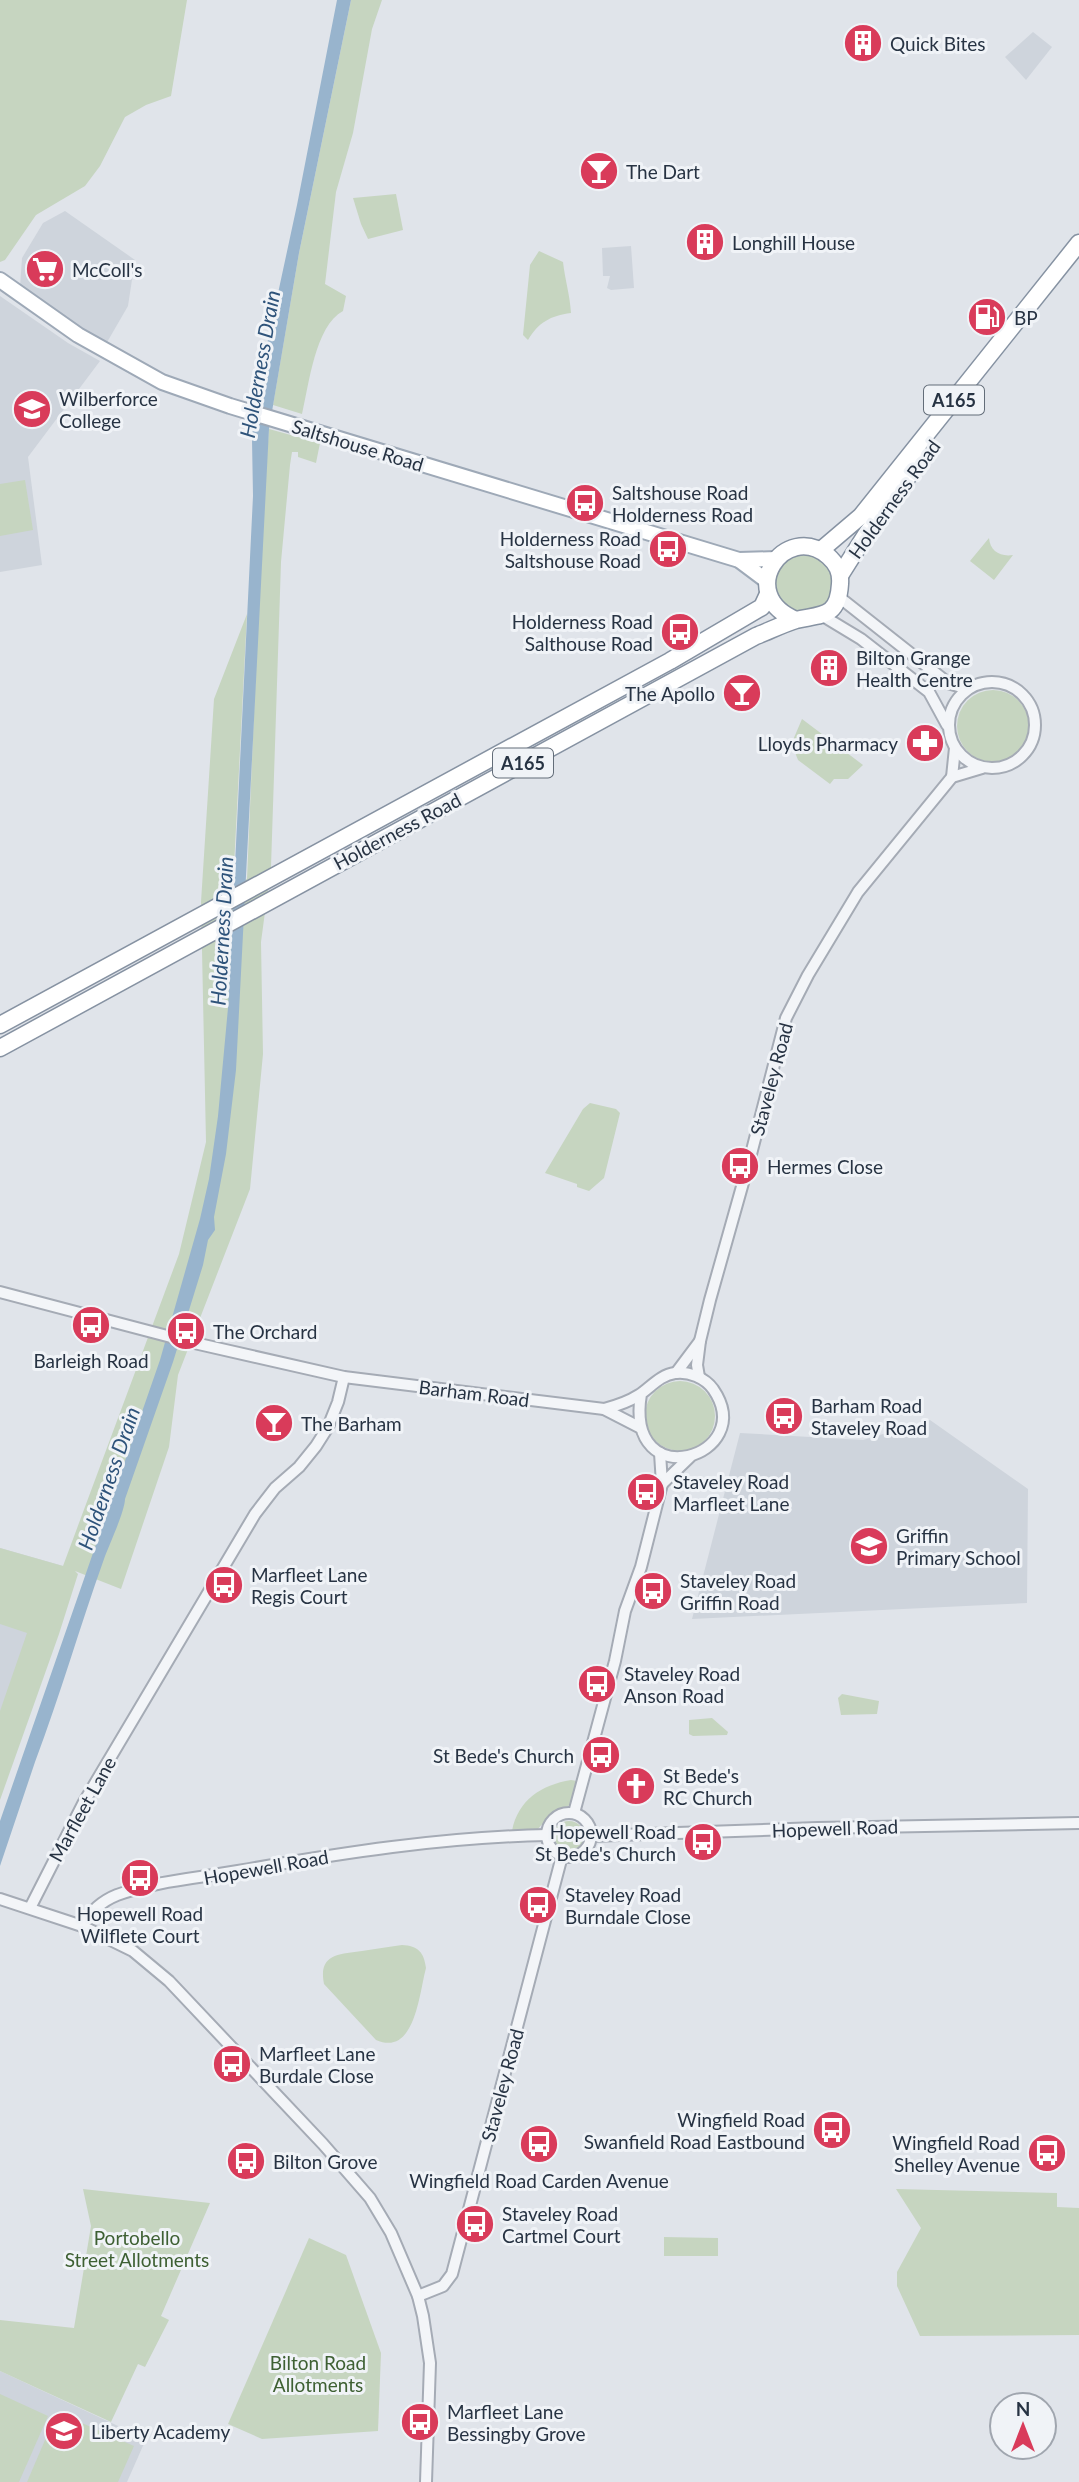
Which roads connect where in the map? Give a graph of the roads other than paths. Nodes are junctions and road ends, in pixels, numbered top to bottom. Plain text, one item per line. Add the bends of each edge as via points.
1 (1079, 243) edge
2 (1079, 260) edge
3 (0, 280) edge
4 (821, 550) junction
5 (776, 559) junction
6 (740, 560) junction
7 (841, 574) junction
8 (767, 587) junction
9 (839, 597) junction
10 (823, 616) junction
11 (796, 620) junction
12 (968, 689) junction
13 (947, 725) junction
14 (954, 748) junction
15 (982, 768) junction
16 (952, 778) junction
17 (0, 1025) edge
18 (0, 1048) edge
19 (0, 1292) edge
20 (700, 1341) junction
21 (676, 1373) junction
22 (344, 1377) junction
23 (699, 1377) junction
24 (641, 1394) junction
25 (604, 1409) junction
26 (639, 1427) junction
27 (660, 1453) junction
28 (690, 1457) junction
29 (662, 1484) junction
30 (574, 1813) junction
31 (1079, 1823) edge
32 (547, 1835) junction
33 (592, 1836) junction
34 (562, 1856) junction
35 (0, 1899) edge
36 (30, 1908) junction
37 (82, 1926) junction
38 (418, 2296) junction
39 (426, 2482) edge

1 - 4 highway, Holderness Road / A165 via 861,516
2 - 7 highway, Holderness Road / A165 via 912,470
3 - 6 main road, Saltshouse Road via 78,335 158,380 230,406
4 - 5 highway via 801,546
4 - 7 highway via 835,561
5 - 6 main road, Saltshouse Road
5 - 8 highway, A165
6 - 8 main road, Saltshouse Road
7 - 9 highway, A165
8 - 11 highway via 776,608
8 - 17 highway, Holderness Road / A165 via 762,607 670,661
9 - 10 highway
9 - 12 street via 948,683
10 - 11 highway, A165
10 - 13 street via 929,691
11 - 18 highway, Holderness Road / A165 via 756,636
12 - 13 street via 955,702
12 - 15 street via 984,683 1014,688 1034,716 1034,736 1025,753 1006,766
13 - 14 street
14 - 15 street via 966,761
14 - 16 street
15 - 16 street
16 - 20 street, Staveley Road via 858,892 786,1017
19 - 22 street
20 - 21 street, Staveley Road
20 - 23 street, Staveley Road
21 - 23 street
21 - 24 street via 655,1381
22 - 25 street, Barham Road
22 - 36 street, Marfleet Lane via 328,1427 255,1514 84,1801
23 - 28 street via 715,1391 723,1411 719,1434 710,1447
24 - 25 street, Barham Road
24 - 26 street
25 - 26 street, Barham Road
26 - 27 street
27 - 28 street
27 - 29 street
28 - 29 street
29 - 30 street
30 - 32 street via 553,1820
30 - 33 street via 588,1823
31 - 33 street, Hopewell Road
32 - 34 street via 549,1845
32 - 37 street, Hopewell Road via 404,1844 163,1885 115,1896 90,1913
33 - 34 street via 584,1851 574,1857
34 - 38 street, Staveley Road via 452,2274 443,2286
35 - 36 street
36 - 37 street
37 - 38 street via 133,1951 169,1981 323,2144 370,2198
38 - 39 street via 430,2363

